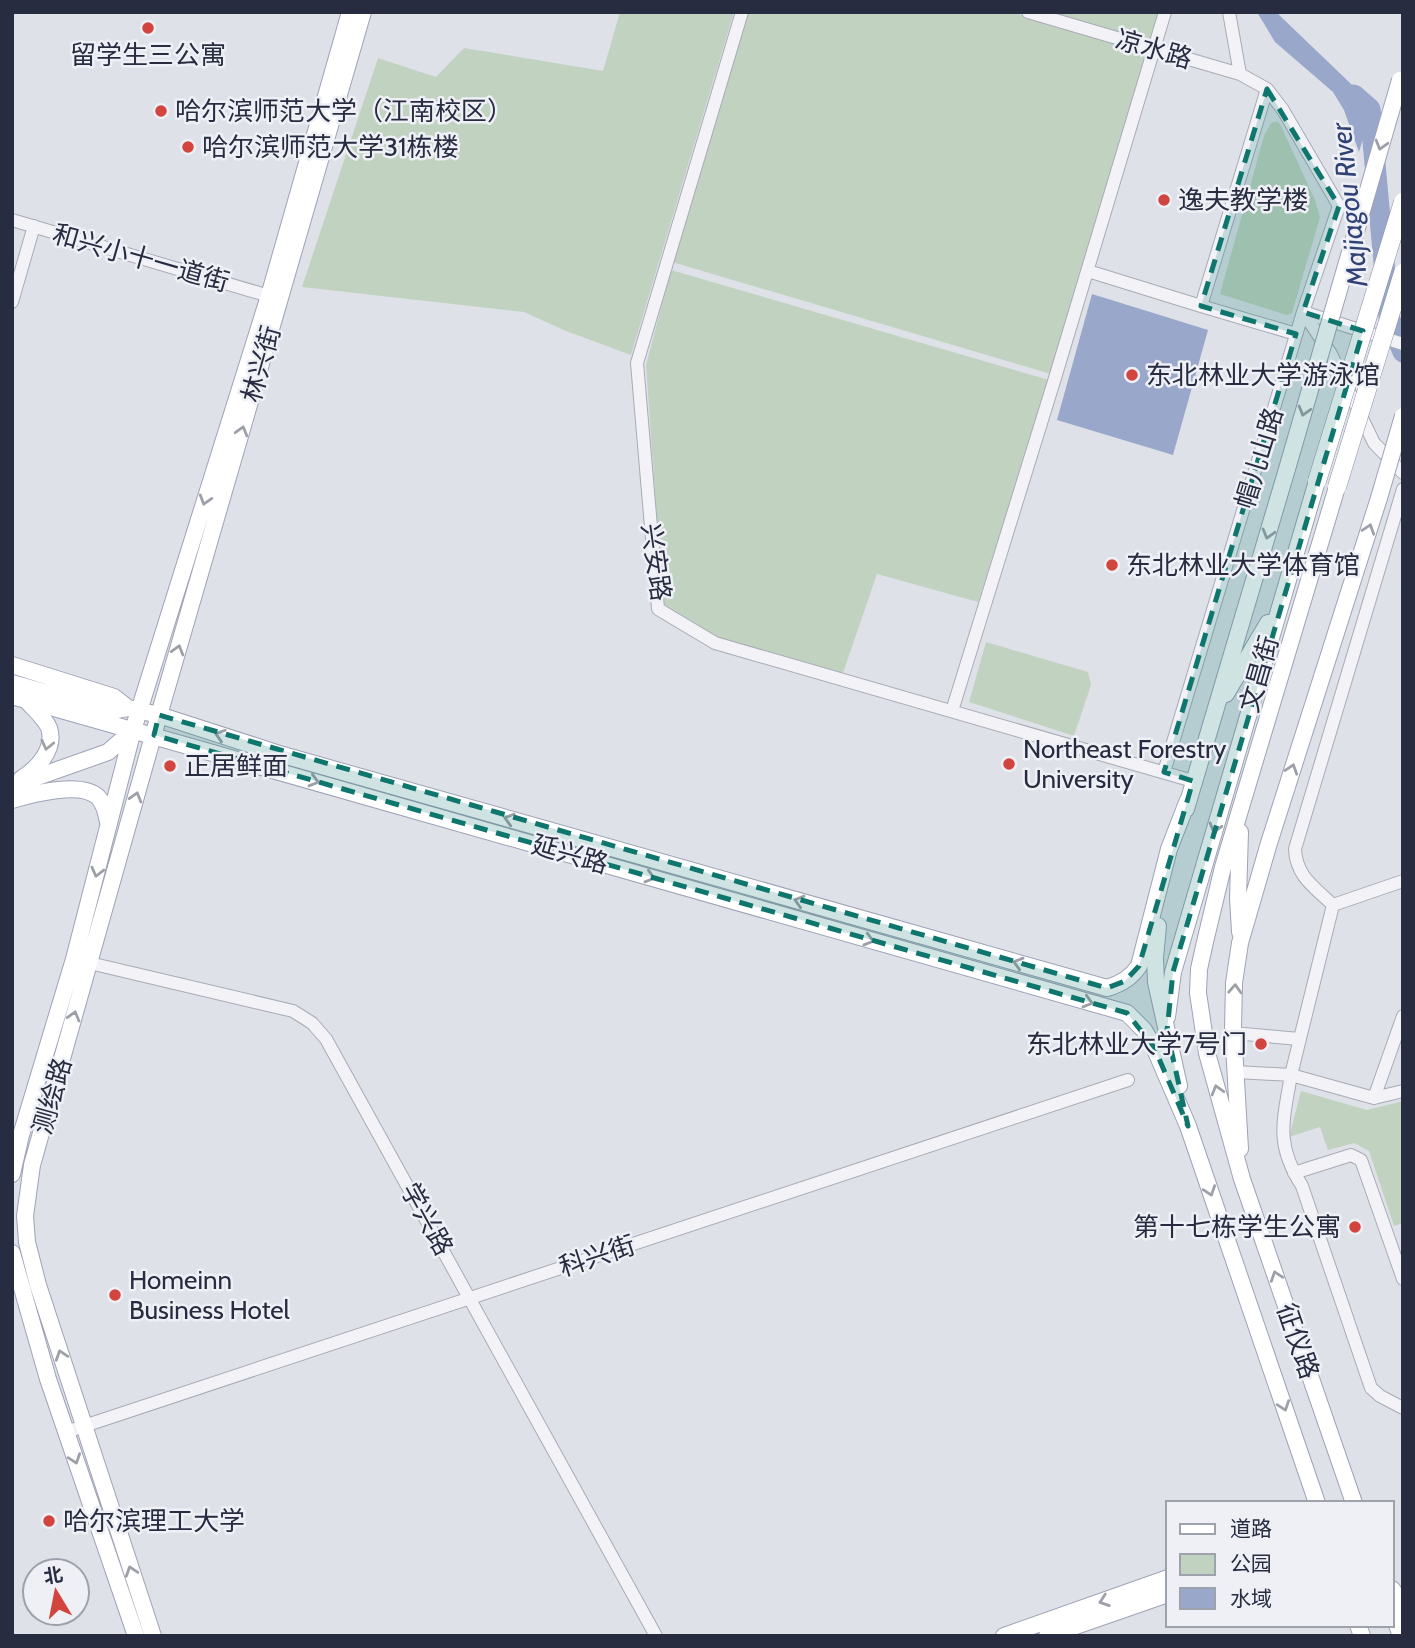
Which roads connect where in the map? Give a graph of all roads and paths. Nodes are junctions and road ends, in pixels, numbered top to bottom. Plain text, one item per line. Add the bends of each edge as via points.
1 (349, 12) edge
2 (363, 12) edge
3 (741, 12) edge
4 (1028, 12) edge
5 (1165, 12) edge
6 (1230, 12) edge
7 (1155, 49) junction
8 (1240, 74) junction
9 (1401, 75) edge
10 (1267, 89) junction
11 (1403, 202) edge
12 (12, 220) edge
13 (34, 226) junction
14 (1088, 271) junction
15 (1403, 273) edge
16 (269, 296) junction
17 (12, 302) edge
18 (1201, 306) junction
19 (1303, 312) junction
20 (1296, 334) junction
21 (1403, 344) edge
22 (1403, 416) edge
23 (1403, 473) edge
24 (1317, 481) joint
25 (1337, 487) joint
26 (1403, 489) edge
27 (1289, 572) junction
28 (12, 666) edge
29 (12, 683) edge
30 (19, 698) edge
31 (133, 710) junction
32 (952, 711) junction
33 (1215, 713) junction
34 (159, 715) junction
35 (133, 730) junction
36 (154, 735) junction
37 (1164, 772) junction
38 (1193, 780) junction
39 (12, 785) edge
40 (12, 800) edge
41 (1188, 800) junction
42 (1240, 815) junction
43 (108, 826) junction
44 (1403, 881) edge
45 (1333, 905) junction
46 (1241, 941) junction
47 (82, 961) junction
48 (1403, 1016) edge
49 (1167, 1031) junction
50 (1233, 1033) junction
51 (1299, 1038) junction
52 (1236, 1072) junction
53 (1291, 1075) junction
54 (1128, 1080) dead end
55 (1403, 1091) edge
56 (1374, 1098) junction
57 (1188, 1126) junction
58 (1294, 1173) junction
59 (12, 1174) edge
60 (1242, 1179) junction
61 (1403, 1235) edge
62 (1390, 1240) junction
63 (12, 1253) edge
64 (1403, 1279) edge
65 (471, 1298) junction
66 (1403, 1408) edge
67 (83, 1426) junction
68 (66, 1432) junction
69 (1316, 1501) edge
70 (1353, 1501) edge
71 (1166, 1579) edge
72 (1166, 1595) edge
73 (1394, 1617) edge
74 (136, 1636) edge
75 (153, 1636) edge
76 (656, 1636) edge
77 (1004, 1636) edge
78 (1047, 1636) edge
79 (1401, 1636) edge

1 - 16 main road, 林兴街
34 -> 2 main road, 林兴街
3 - 32 street, 兴安路 via 637,363 658,609 715,643
4 - 7 street, 凉水路
5 - 7 street
6 - 8 street
7 - 8 street, 凉水路
7 - 14 street
8 - 10 street, 帽儿山路
9 -> 33 main road, bridge
10 - 18 street
10 - 19 street, 帽儿山路 via 1339,206
11 - 24 highway, bridge
12 - 13 street, 和兴小十一道街
13 - 16 street, 和兴小十一道街
13 - 17 street
14 - 18 street
14 - 32 street
15 - 25 highway, bridge
16 -> 31 main road, 林兴街
18 - 20 street
19 - 20 street, 帽儿山路
19 - 21 street, bridge
19 - 23 street via 1331,354 1374,443
20 - 37 street, 帽儿山路
46 -> 22 main road, bridge
24 - 27 main road, 文昌街
25 - 42 main road, 文昌街
26 - 45 street via 1295,849 1301,873
27 - 33 main road via 1272,614
27 -> 49 main road, 文昌街 via 1173,972
28 - 31 main road, 延兴路 via 114,696
29 - 31 main road via 111,712
30 - 35 main road, 延兴路
30 -> 39 main road via 49,728 49,745 36,767
31 - 34 main road, 延兴路
31 - 35 main road, 测绘路
32 - 37 street, 兴安路
33 - 38 main road
34 - 36 main road, 测绘路
41 -> 34 main road, 延兴路 via 1139,966 1125,981 1107,988 283,755
35 - 36 main road, 延兴路
35 - 39 main road via 108,752
35 - 43 main road, 测绘路
47 -> 36 main road, 测绘路
36 -> 57 main road, 延兴路 via 1126,1013 1154,1047
37 - 38 street, 兴安路
38 - 41 main road
40 - 43 main road via 85,790 102,802
41 - 49 main road via 1159,915 1157,993
42 - 46 main road via 1237,898
60 -> 42 main road, 文昌街 via 1207,1054 1198,993 1205,942
43 -> 47 main road, 测绘路
44 - 45 street
45 - 51 street
50 -> 46 main road
47 - 59 main road, 测绘路 via 21,1135
47 - 65 street, 学兴路 via 293,1011 312,1023 327,1039
67 -> 47 main road, 测绘路 via 38,1285 25,1216 32,1164
48 - 56 street
49 - 57 main road
50 - 51 street
50 - 52 main road
51 - 53 street
52 - 53 street
52 - 60 main road
53 - 56 street
53 - 58 street via 1282,1140
54 - 65 street, 科兴街
55 - 56 street
57 -> 69 main road
58 - 62 street via 1351,1155 1361,1160
58 - 66 street via 1371,1388
70 -> 60 main road, 征仪路
61 - 62 street
62 - 64 street
63 - 68 main road
65 - 67 street, 科兴街
65 - 76 street, 学兴路
67 - 68 street, 科兴街
75 -> 67 main road, 测绘路
68 -> 74 main road
71 -> 77 main road
72 - 78 main road
73 - 79 main road

